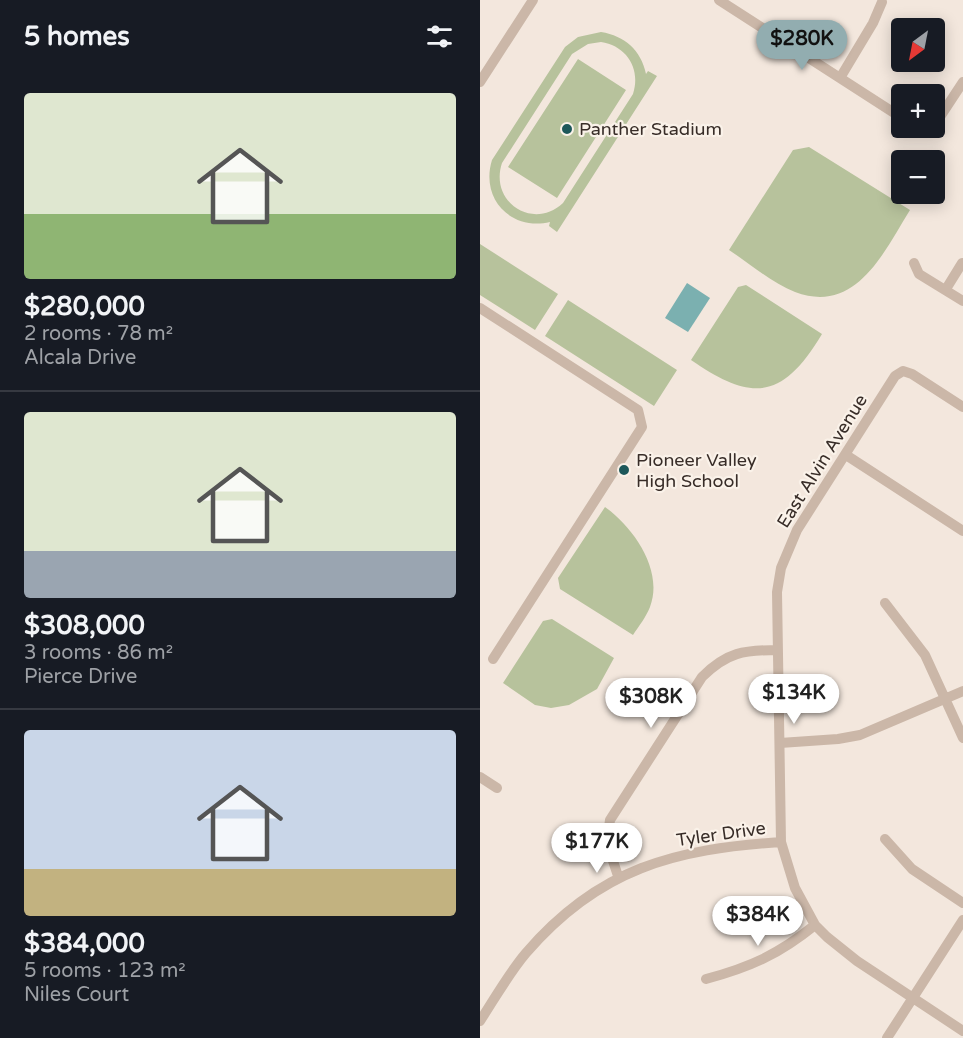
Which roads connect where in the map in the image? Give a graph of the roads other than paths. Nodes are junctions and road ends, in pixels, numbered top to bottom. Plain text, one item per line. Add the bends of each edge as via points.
1 (533, 0) edge
2 (719, 0) edge
3 (882, 2) dead end
4 (736, 5) edge
5 (840, 78) junction
6 (963, 81) edge
7 (480, 82) edge
8 (945, 104) edge
9 (891, 111) edge
10 (914, 263) dead end
11 (962, 263) edge
12 (946, 289) junction
13 (963, 301) edge
14 (480, 308) edge
15 (963, 407) edge
16 (846, 455) junction
17 (963, 531) edge
18 (885, 603) dead end
19 (778, 650) junction
20 (493, 659) dead end
21 (963, 691) edge
22 (946, 698) junction
23 (963, 738) edge
24 (780, 743) junction
25 (480, 777) edge
26 (497, 788) dead end
27 (885, 839) dead end
28 (782, 842) junction
29 (618, 876) junction
30 (963, 903) edge
31 (963, 920) edge
32 (815, 925) junction
33 (706, 979) dead end
34 (913, 998) junction
35 (480, 1021) edge
36 (963, 1031) edge
37 (887, 1038) edge

1 - 7 street
2 - 4 street
3 - 5 street
4 - 5 street
5 - 9 street
6 - 8 street
10 - 12 street via 920,274
11 - 12 street
12 - 13 street
14 - 20 street via 638,410 642,427
15 - 16 street, East Alvin Avenue via 903,371
16 - 17 street
16 - 19 street, East Alvin Avenue via 787,550 777,592
18 - 22 street via 925,655
19 - 24 street, East Alvin Avenue
19 - 29 street via 735,654 717,662 702,677 610,820 608,843
21 - 22 street
22 - 23 street
22 - 24 street via 860,735
24 - 28 street, East Alvin Avenue
25 - 26 street
27 - 30 street via 912,869
28 - 29 street, Tyler Drive via 692,851
28 - 32 street, East Alvin Avenue via 795,888
29 - 35 street, Tyler Drive via 585,899 528,951
31 - 34 street
32 - 33 street via 765,960
32 - 34 street, East Alvin Avenue via 857,961
34 - 36 street, East Alvin Avenue
34 - 37 street

